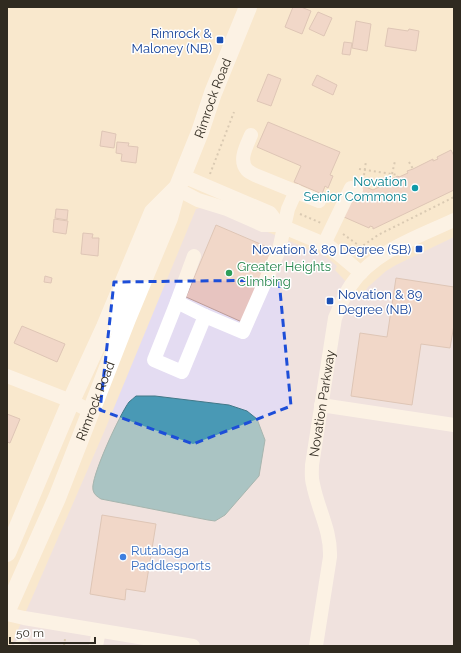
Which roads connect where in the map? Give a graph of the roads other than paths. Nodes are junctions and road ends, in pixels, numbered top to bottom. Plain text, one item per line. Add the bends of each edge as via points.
1 (248, 7) edge
2 (251, 135) dead end
3 (180, 182) junction
4 (356, 190) dead end
5 (296, 191) junction
6 (319, 201) dead end
7 (454, 220) edge
8 (282, 226) junction
9 (324, 244) junction
10 (194, 256) dead end
11 (361, 273) junction
12 (177, 302) junction
13 (205, 316) junction
14 (7, 376) edge
15 (70, 401) junction
16 (321, 405) junction
17 (90, 411) junction
18 (454, 425) edge
19 (7, 553) edge
20 (7, 610) edge
21 (7, 614) edge
22 (99, 631) junction
23 (21, 646) edge
24 (24, 646) edge
25 (96, 646) edge
26 (193, 646) edge
27 (316, 646) edge

1 - 3 main road, Rimrock Road
2 - 5 street via 244,153 247,170
3 - 8 street via 198,200 263,224
3 - 15 main road, Rimrock Road via 153,212 105,327
3 - 17 main road, Rimrock Road via 169,218
4 - 9 street via 351,188
5 - 6 street
5 - 8 street
7 - 11 street, Novation Parkway via 389,251
8 - 9 street
8 - 13 street via 279,250 243,332
9 - 11 street via 344,257
10 - 12 street
11 - 16 street, Novation Parkway via 342,300 335,318
12 - 13 street
12 - 13 street via 154,360 182,372
14 - 15 street
15 - 17 street
15 - 19 main road, Rimrock Road
16 - 18 street
16 - 27 street, Novation Parkway via 312,482 328,534 330,551
17 - 20 main road, Rimrock Road via 57,498
21 - 22 street
22 - 25 street
22 - 26 street
23 - 24 street

